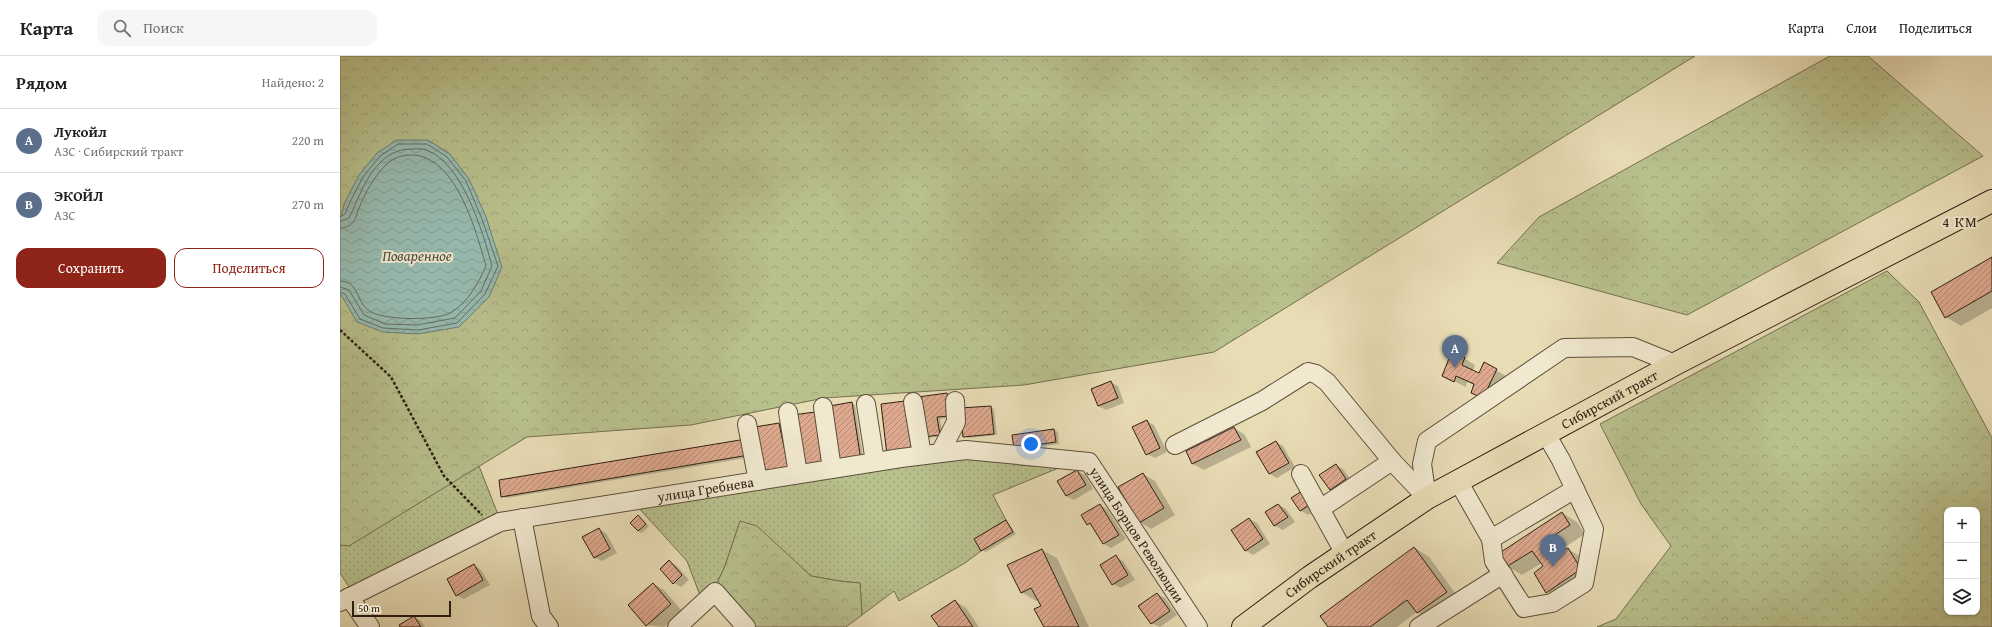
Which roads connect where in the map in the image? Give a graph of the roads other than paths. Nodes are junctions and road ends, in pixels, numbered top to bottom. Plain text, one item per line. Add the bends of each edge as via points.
1 (1992, 201) edge
2 (1675, 364) junction
3 (955, 401) dead end
4 (914, 402) dead end
5 (866, 404) dead end
6 (823, 407) dead end
7 (788, 412) dead end
8 (747, 424) dead end
9 (1546, 434) junction
10 (1175, 445) dead end
11 (931, 454) junction
12 (1392, 461) junction
13 (875, 462) junction
14 (1089, 462) joint
15 (832, 469) junction
16 (798, 474) junction
17 (1301, 474) dead end
18 (758, 481) junction
19 (1458, 481) junction
20 (1575, 489) junction
21 (1427, 498) junction
22 (1320, 509) junction
23 (522, 518) junction
24 (1491, 539) junction
25 (1345, 554) junction
26 (1503, 574) junction
27 (345, 599) edge
28 (370, 627) edge
29 (549, 627) edge
30 (677, 627) edge
31 (746, 627) edge
32 (1198, 627) edge
33 (1243, 627) edge
34 (1419, 627) edge

1 - 2 main road, Сибирский тракт
2 - 9 main road, Сибирский тракт
2 - 21 street via 1633,347 1564,348 1427,440 1422,464
3 - 11 street via 956,422
4 - 11 street
5 - 13 street
6 - 15 street
7 - 16 street
8 - 18 street
9 - 19 main road, Сибирский тракт
9 - 20 street
10 - 12 street via 1262,401 1308,372 1328,382
11 - 13 street, улица Гребнева
11 - 14 street, улица Гребнева via 966,450
12 - 21 street
12 - 22 street
13 - 15 street, улица Гребнева
14 - 32 street, улица Борцов Революции
15 - 16 street, улица Гребнева
16 - 18 street, улица Гребнева
17 - 22 street
18 - 23 street, улица Гребнева
19 - 21 main road, Сибирский тракт
19 - 24 street
20 - 24 street
20 - 26 street via 1594,529 1584,583 1552,603 1524,608
21 - 25 main road, Сибирский тракт
22 - 25 street
23 - 27 street, улица Гребнева via 500,522
23 - 29 street via 541,616
24 - 26 street via 1494,561
25 - 33 main road, Сибирский тракт
26 - 34 street
27 - 28 street
30 - 31 street via 715,592

